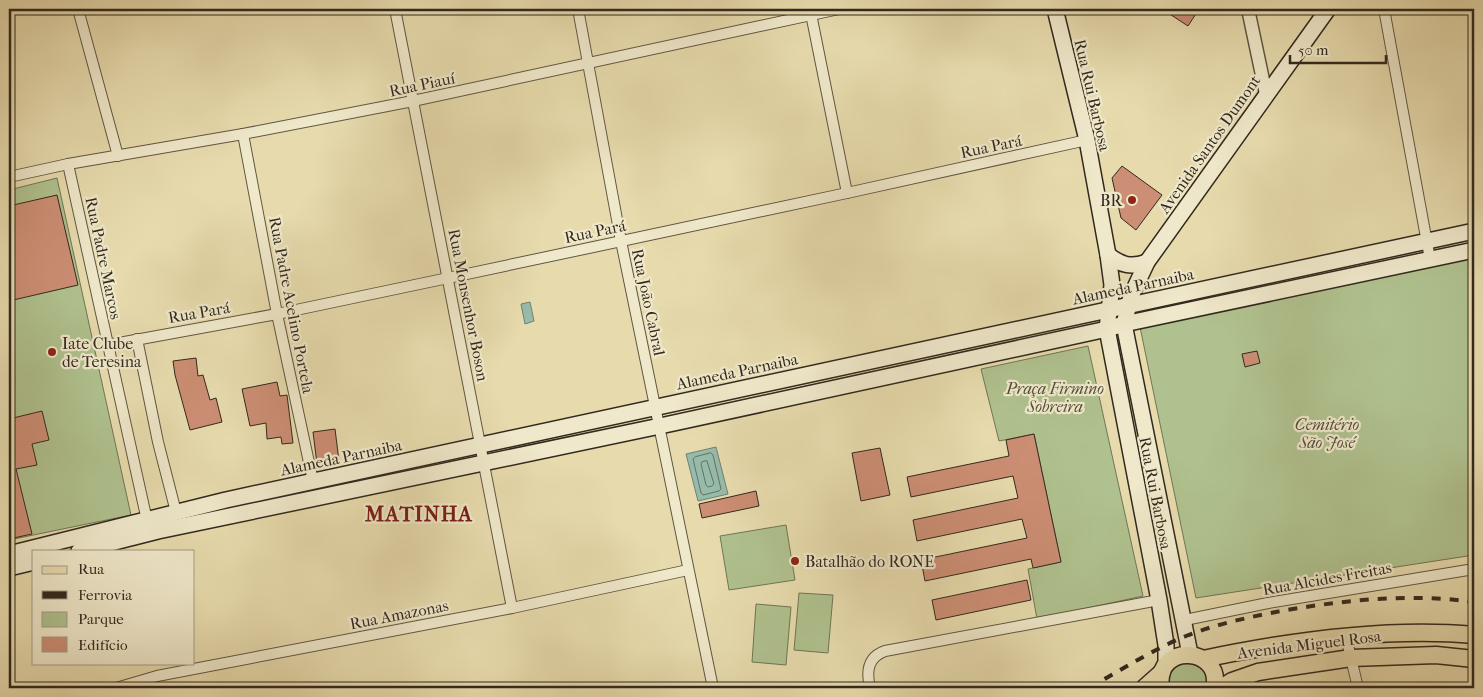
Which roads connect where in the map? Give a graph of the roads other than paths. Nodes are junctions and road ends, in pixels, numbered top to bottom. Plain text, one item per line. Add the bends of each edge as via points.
1 (78, 9) edge
2 (395, 9) edge
3 (578, 9) edge
4 (839, 9) edge
5 (1055, 9) edge
6 (1248, 9) edge
7 (1328, 9) edge
8 (1384, 9) edge
9 (811, 11) edge
10 (588, 62) junction
11 (1266, 94) junction
12 (413, 101) junction
13 (243, 134) junction
14 (1087, 140) junction
15 (118, 156) junction
16 (68, 164) junction
17 (9, 177) edge
18 (847, 193) junction
19 (1474, 231) edge
20 (621, 241) junction
21 (1426, 241) junction
22 (1474, 250) edge
23 (1108, 255) junction
24 (1430, 259) junction
25 (1147, 262) junction
26 (448, 278) junction
27 (1128, 306) junction
28 (1110, 308) junction
29 (277, 314) junction
30 (1124, 324) junction
31 (1107, 329) junction
32 (137, 339) junction
33 (108, 344) junction
34 (871, 361) junction
35 (875, 379) junction
36 (656, 406) junction
37 (660, 426) junction
38 (480, 444) junction
39 (484, 462) junction
40 (313, 481) junction
41 (1160, 498) junction
42 (1140, 503) junction
43 (176, 512) junction
44 (149, 526) junction
45 (81, 550) edge
46 (9, 554) edge
47 (32, 562) edge
48 (9, 568) edge
49 (1474, 569) edge
50 (688, 570) junction
51 (1158, 600) junction
52 (512, 608) junction
53 (1185, 620) junction
54 (1474, 635) edge
55 (1346, 637) junction
56 (1197, 657) junction
57 (1351, 658) junction
58 (1474, 659) edge
59 (1163, 675) edge
60 (116, 688) edge
61 (712, 688) edge
62 (870, 688) edge
63 (1144, 688) edge
64 (1214, 688) edge
65 (1221, 688) edge
66 (1358, 688) edge

1 - 15 street
2 - 12 street, Rua Monsenhor Boson
3 - 10 street, Rua João Cabral
4 - 9 street, Rua Piauí
5 - 14 main road, Rua Rui Barbosa
6 - 11 street
7 - 11 main road, Avenida Santos Dumont
8 - 21 street
9 - 10 street, Rua Piauí
9 - 18 street
10 - 12 street, Rua Piauí
10 - 20 street, Rua João Cabral
11 - 25 main road, Avenida Santos Dumont
12 - 13 street, Rua Piauí
12 - 26 street, Rua Monsenhor Boson
13 - 15 street, Rua Piauí
13 - 29 street, Rua Padre Acelino Portela
14 - 18 street, Rua Pará
14 - 23 main road, Rua Rui Barbosa
15 - 16 street, Rua Piauí
16 - 17 street, Rua Piauí
16 - 33 street, Rua Padre Marcos
18 - 20 street, Rua Pará
19 - 21 main road, Alameda Parnaiba
20 - 26 street, Rua Pará
20 - 36 street, Rua João Cabral
21 - 24 street
21 - 27 main road, Alameda Parnaiba
22 - 24 main road, Alameda Parnaiba
23 - 25 main road via 1125,265
23 - 28 main road, Rua Rui Barbosa via 1112,285
24 - 30 main road, Alameda Parnaiba
25 - 27 main road, Avenida Santos Dumont
26 - 29 street, Rua Pará
26 - 38 street, Rua Monsenhor Boson
27 - 28 main road, Alameda Parnaiba
27 - 30 main road, Avenida Santos Dumont
28 - 31 main road, Rua Rui Barbosa
28 - 34 main road, Alameda Parnaiba
29 - 32 street, Rua Pará
29 - 40 street, Rua Padre Acelino Portela
30 - 31 main road, Alameda Parnaiba
30 - 41 main road, Rua Rui Barbosa
31 - 35 main road, Alameda Parnaiba
31 - 42 main road, Rua Rui Barbosa
32 - 33 street, Rua Pará
32 - 43 street
33 - 44 street, Rua Padre Marcos
34 - 35 main road
34 - 36 main road, Alameda Parnaiba
35 - 37 main road, Alameda Parnaiba
36 - 37 street, Rua João Cabral
36 - 38 main road, Alameda Parnaiba
37 - 39 main road, Alameda Parnaiba
37 - 50 street, Rua João Cabral
38 - 39 street, Rua Monsenhor Boson
38 - 40 main road, Alameda Parnaiba
39 - 44 main road, Alameda Parnaiba
39 - 52 street, Rua Monsenhor Boson
40 - 43 main road, Alameda Parnaiba
41 - 42 main road
41 - 53 main road, Rua Rui Barbosa
42 - 51 main road, Rua Rui Barbosa
43 - 44 main road, Alameda Parnaiba
44 - 45 main road, Alameda Parnaiba
44 - 46 main road, Alameda Parnaiba
47 - 48 main road
49 - 53 street, Rua Alcides Freitas
50 - 52 street, Rua Amazonas
50 - 61 street, Rua João Cabral
51 - 59 main road, Rua Rui Barbosa via 1166,646
51 - 62 street via 885,651 871,660
52 - 60 street, Rua Amazonas via 157,676
53 - 56 main road, Rua Rui Barbosa
54 - 55 main road, Avenida Miguel Rosa via 1444,632
55 - 56 main road, Avenida Miguel Rosa
55 - 57 street
56 - 59 main road, Avenida Miguel Rosa via 1182,655 1173,658
56 - 64 main road via 1210,666 1214,674
57 - 58 main road, Avenida Miguel Rosa via 1436,655
57 - 65 main road, Avenida Miguel Rosa via 1258,672
57 - 66 street
59 - 63 main road

